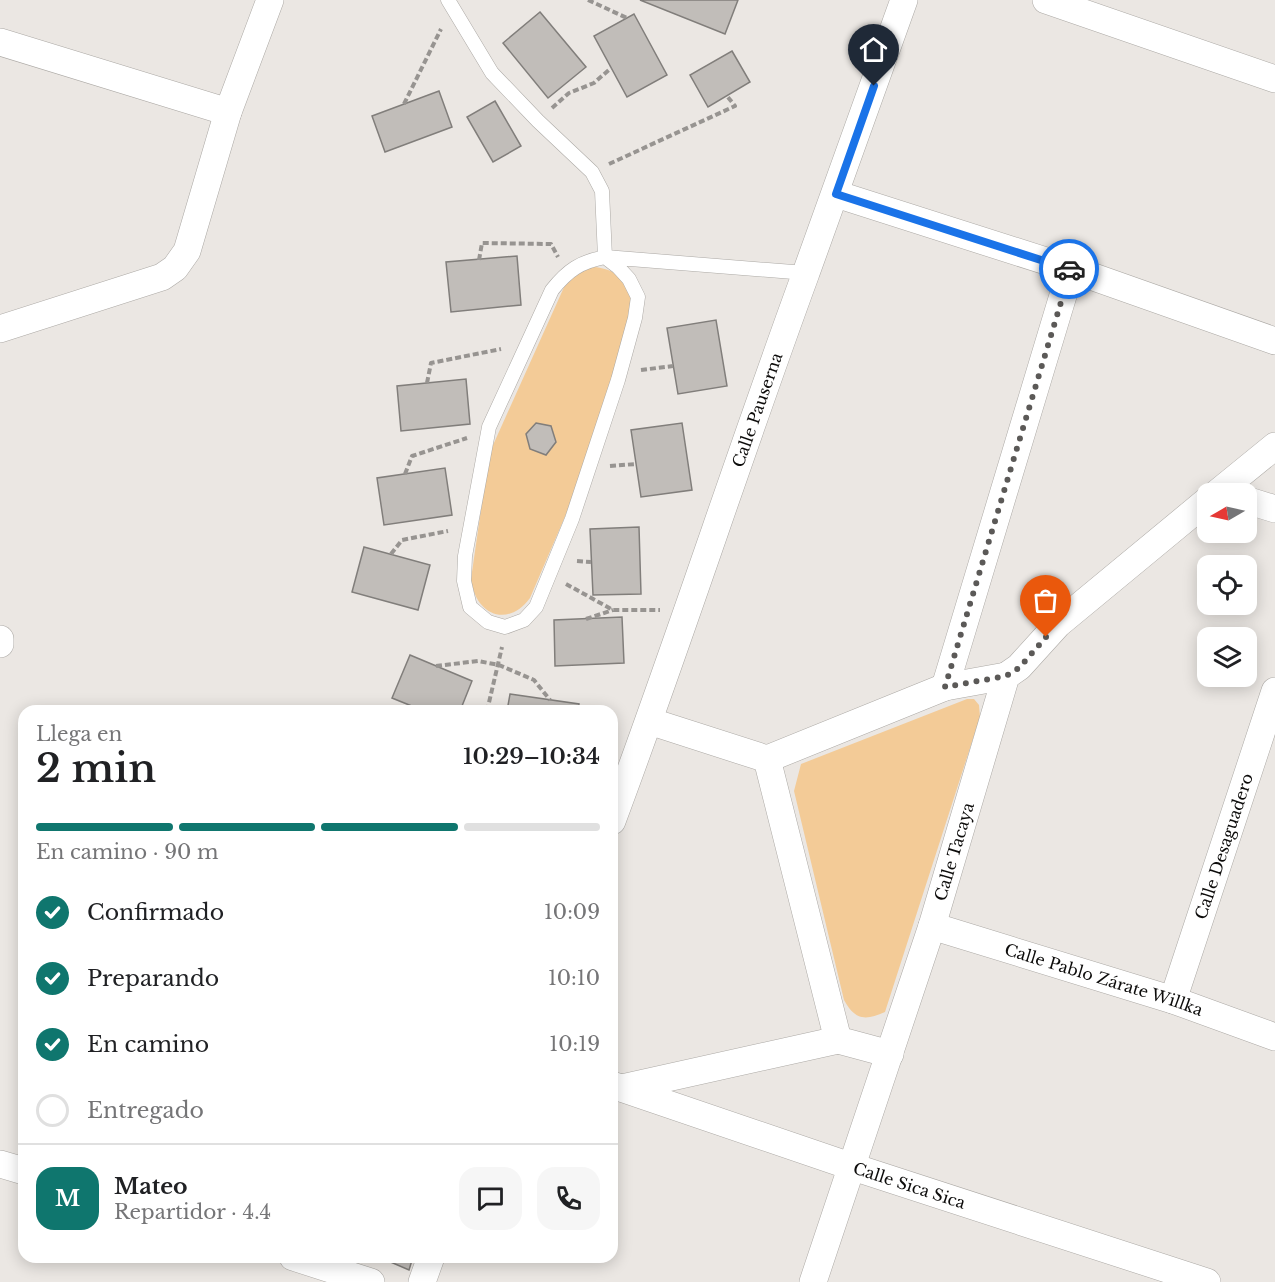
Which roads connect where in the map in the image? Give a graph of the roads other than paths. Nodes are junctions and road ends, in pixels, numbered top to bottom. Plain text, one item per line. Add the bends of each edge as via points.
1 (270, 0) edge
2 (904, 0) edge
3 (1046, 0) edge
4 (450, 3) edge
5 (0, 42) edge
6 (1275, 79) edge
7 (228, 112) junction
8 (836, 194) junction
9 (605, 257) junction
10 (1071, 269) junction
11 (806, 273) junction
12 (0, 329) edge
13 (1275, 341) edge
14 (1275, 446) edge
15 (1230, 483) edge
16 (1257, 503) edge
17 (1275, 509) edge
18 (1197, 511) edge
19 (0, 639) edge
20 (0, 644) edge
21 (1006, 676) junction
22 (945, 687) junction
23 (1275, 692) edge
24 (649, 721) junction
25 (767, 759) junction
26 (618, 805) edge
27 (932, 926) junction
28 (1173, 1000) junction
29 (1275, 1037) edge
30 (838, 1040) junction
31 (890, 1054) junction
32 (618, 1086) edge
33 (618, 1086) edge
34 (0, 1164) edge
35 (850, 1166) junction
36 (18, 1170) edge
37 (312, 1263) edge
38 (429, 1263) edge
39 (371, 1282) edge
40 (422, 1282) edge
41 (813, 1282) edge
42 (1208, 1282) edge

1 - 7 street
2 - 8 street, Calle Pauserna
3 - 6 street
4 - 9 lane via 492,73 592,172 602,191
5 - 7 street
7 - 12 street via 188,251 176,268 154,279
8 - 10 street
8 - 11 street, Calle Pauserna
9 - 9 lane via 566,273 552,290 488,431 464,581 470,608 488,622 505,627 524,620 536,607 572,519 620,372 638,297 629,279
9 - 11 lane
10 - 13 street
10 - 22 street
11 - 24 street, Calle Pauserna
14 - 15 street
16 - 17 street
18 - 21 street via 1058,624 1019,668
19 - 20 street
21 - 22 street
21 - 27 street, Calle Tacaya
22 - 25 street
23 - 28 street, Calle Desaguadero
24 - 25 street
24 - 26 street, Calle Pauserna
25 - 30 street
27 - 28 street, Calle Pablo Zárate Willka
27 - 31 street, Calle Tacaya
28 - 29 street, Calle Pablo Zárate Willka
30 - 31 street
30 - 32 street
31 - 35 street, Calle Tacaya
33 - 35 street, Calle Sica Sica
34 - 36 street
35 - 41 street, Calle Tacaya
35 - 42 street, Calle Sica Sica
37 - 39 street
38 - 40 street

